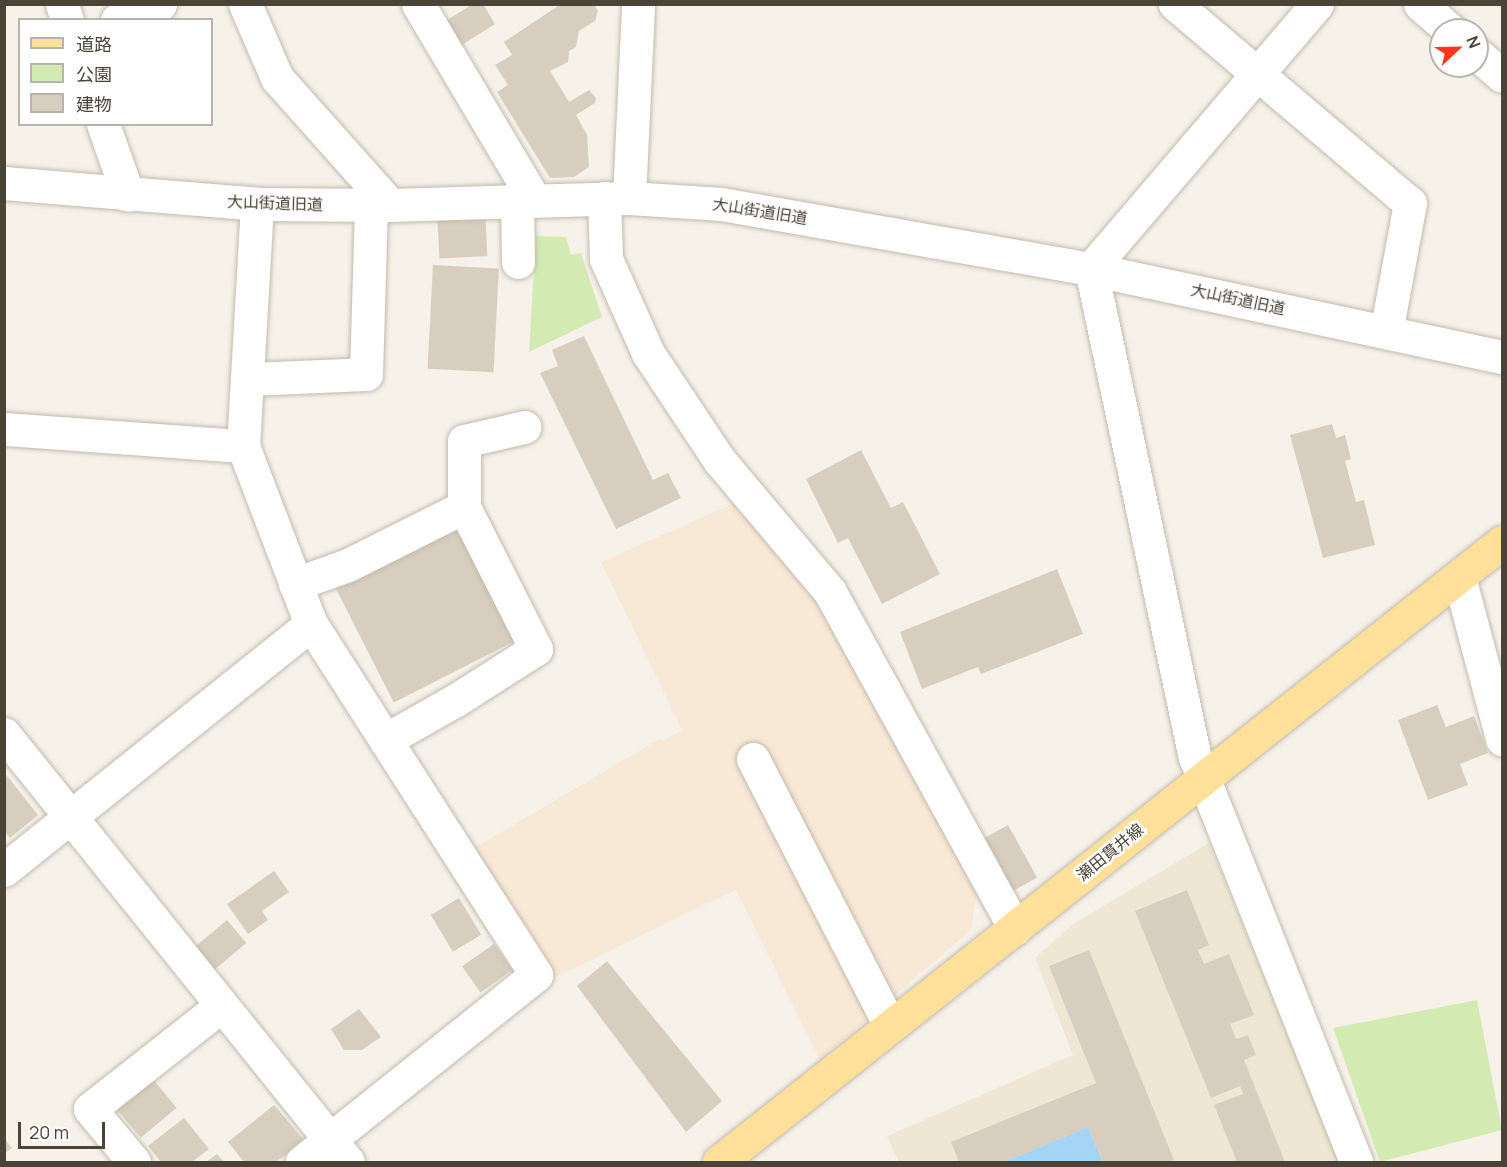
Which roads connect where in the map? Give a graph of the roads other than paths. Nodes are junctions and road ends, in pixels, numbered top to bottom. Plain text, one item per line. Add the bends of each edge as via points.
1 (160, 4) edge
2 (245, 4) edge
3 (418, 4) edge
4 (638, 4) edge
5 (1175, 4) edge
6 (1317, 4) edge
7 (1420, 4) edge
8 (122, 18) edge
9 (1436, 18) edge
10 (1489, 64) edge
11 (1258, 73) junction
12 (1503, 76) edge
13 (104, 126) edge
14 (4, 183) edge
15 (129, 195) junction
16 (616, 198) junction
17 (526, 201) junction
18 (257, 204) junction
19 (380, 205) junction
20 (518, 262) dead end
21 (1091, 269) junction
22 (1386, 332) junction
23 (1503, 357) edge
24 (248, 379) junction
25 (524, 427) dead end
26 (4, 429) edge
27 (243, 446) junction
28 (464, 507) junction
29 (1503, 542) edge
30 (1459, 577) junction
31 (295, 584) junction
32 (311, 624) junction
33 (1493, 665) edge
34 (4, 734) edge
35 (1503, 739) edge
36 (385, 740) junction
37 (753, 759) dead end
38 (1202, 778) junction
39 (71, 817) junction
40 (4, 870) edge
41 (1015, 928) junction
42 (222, 1006) junction
43 (890, 1026) junction
44 (339, 1152) edge
45 (134, 1162) edge
46 (302, 1162) edge
47 (718, 1162) edge
48 (1356, 1162) edge

1 - 8 street
2 - 19 street via 278,78
3 - 17 street
4 - 16 street
5 - 11 street
6 - 11 street
7 - 9 street
10 - 12 street
11 - 21 street
11 - 22 street via 1410,203
13 - 15 street
14 - 15 street, 大山街道旧道
15 - 18 street, 大山街道旧道
16 - 17 street, 大山街道旧道
16 - 21 street, 大山街道旧道 via 722,204
16 - 41 street via 606,259 648,353 719,460 830,592
17 - 19 street, 大山街道旧道
17 - 20 street
18 - 19 street, 大山街道旧道
18 - 24 street
19 - 24 street via 366,374
21 - 22 street, 大山街道旧道
21 - 38 street
22 - 23 street, 大山街道旧道
24 - 27 street
25 - 28 street via 464,441
26 - 27 street
27 - 31 street
28 - 31 street via 348,565
28 - 36 street via 536,649
29 - 30 main road, 瀬田貫井線
30 - 33 street
30 - 38 main road, 瀬田貫井線
31 - 32 street
32 - 36 street
32 - 39 street
33 - 35 street
34 - 39 street
36 - 44 street via 536,975
37 - 43 street
38 - 41 main road, 瀬田貫井線
38 - 48 street
39 - 40 street
39 - 42 street
41 - 43 main road, 瀬田貫井線
42 - 44 street
42 - 45 street via 90,1109
43 - 47 main road, 瀬田貫井線
44 - 46 street

